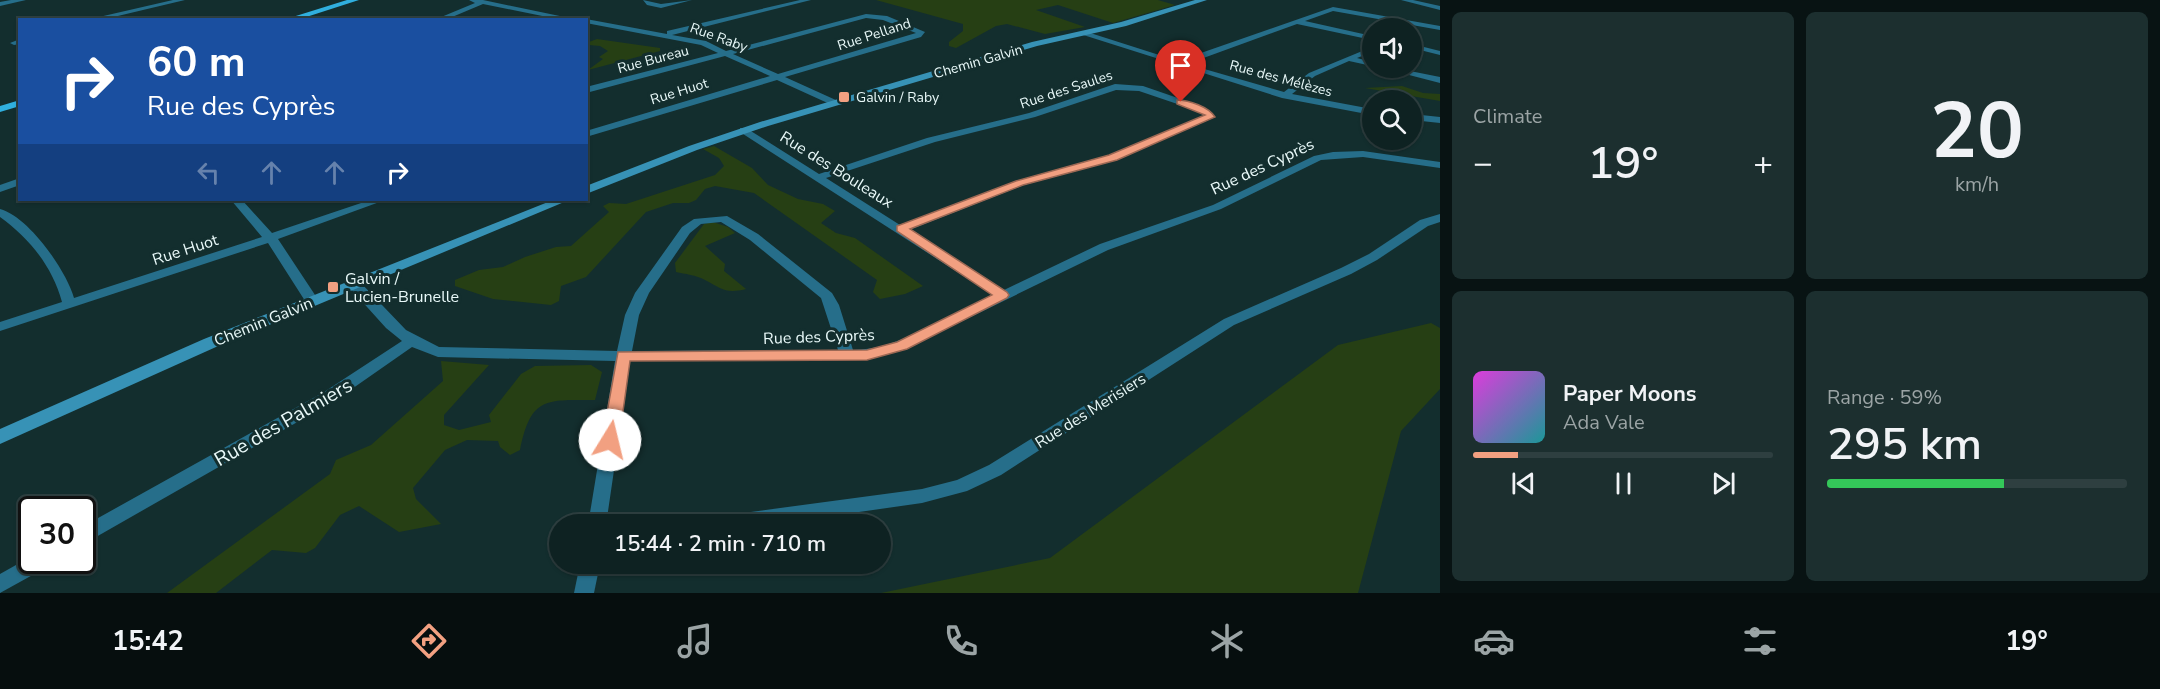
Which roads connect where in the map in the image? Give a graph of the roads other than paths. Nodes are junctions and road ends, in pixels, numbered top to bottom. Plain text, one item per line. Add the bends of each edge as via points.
1 (22, 0) edge
2 (182, 0) edge
3 (355, 0) edge
4 (472, 0) edge
5 (646, 0) edge
6 (689, 0) edge
7 (765, 0) edge
8 (808, 0) edge
9 (1203, 0) edge
10 (1404, 0) edge
11 (485, 1) edge
12 (1, 2) edge
13 (781, 7) junction
14 (1440, 8) edge
15 (98, 18) edge
16 (294, 18) edge
17 (442, 18) edge
18 (566, 18) edge
19 (588, 21) edge
20 (1440, 21) edge
21 (1297, 22) junction
22 (1436, 28) edge
23 (1081, 33) junction
24 (664, 35) junction
25 (1362, 36) edge
26 (1422, 48) edge
27 (727, 53) junction
28 (1440, 53) edge
29 (1362, 54) edge
30 (1350, 59) junction
31 (1362, 62) edge
32 (1181, 63) junction
33 (1422, 76) edge
34 (780, 77) junction
35 (1440, 80) edge
36 (588, 89) edge
37 (1285, 96) junction
38 (835, 103) junction
39 (18, 104) edge
40 (0, 109) edge
41 (1362, 111) edge
42 (1422, 118) edge
43 (1440, 120) edge
44 (743, 130) junction
45 (588, 133) edge
46 (1440, 165) edge
47 (819, 177) junction
48 (18, 182) edge
49 (0, 189) edge
50 (588, 189) edge
51 (237, 201) edge
52 (376, 201) edge
53 (561, 201) edge
54 (0, 212) edge
55 (1440, 218) edge
56 (901, 229) junction
57 (270, 238) junction
58 (354, 284) junction
59 (1002, 295) junction
60 (312, 301) junction
61 (69, 304) junction
62 (0, 327) edge
63 (410, 342) junction
64 (623, 356) junction
65 (847, 356) junction
66 (0, 437) edge
67 (599, 514) edge
68 (792, 514) edge
69 (96, 529) edge
70 (18, 574) edge
71 (588, 574) edge
72 (0, 584) edge
73 (584, 593) edge

1 - 12 street
2 - 15 street
3 - 16 main road
4 - 11 street
5 - 6 street via 656,6
7 - 13 street
8 - 13 street
9 - 23 street, Chemin Galvin
10 - 14 street
11 - 17 street
11 - 18 street
13 - 24 street
19 - 24 street, Rue Raby
20 - 22 street
21 - 22 street via 1336,9
21 - 25 street
21 - 32 street
23 - 32 street, Rue des Mélèzes
23 - 38 street, Chemin Galvin
24 - 27 street, Rue Raby via 703,43
26 - 28 street
27 - 34 street, Rue Raby
27 - 34 street, Rue Pelland via 866,16 884,18 921,32
27 - 36 street, Rue Bureau
29 - 30 street
30 - 31 street
30 - 37 street via 1300,81
32 - 37 street, Rue des Mélèzes
33 - 35 street
34 - 38 street, Rue Raby
34 - 45 street, Rue Huot
37 - 41 street, Rue des Mélèzes
38 - 44 street, Chemin Galvin
39 - 40 main road
42 - 43 street
44 - 47 street, Rue des Bouleaux
44 - 50 street, Chemin Galvin
46 - 59 street, Rue des Cyprès via 1356,154 1329,155 1217,207 1125,239
47 - 56 street, Rue des Bouleaux
47 - 56 street, Rue des Saules via 1115,87 1140,88 1201,110 1210,117 1113,158 1020,183
48 - 49 street
51 - 57 street
52 - 57 street, Rue Huot
53 - 58 street, Chemin Galvin
54 - 61 street via 52,264
55 - 68 street, Rue des Merisiers via 1424,223 1353,268 1229,322 977,479 922,496
56 - 59 street, Rue des Bouleaux
57 - 60 street
57 - 61 street, Rue Huot
58 - 60 street, Chemin Galvin
58 - 63 street
59 - 65 street, Rue des Cyprès via 902,345
60 - 66 street, Chemin Galvin
61 - 62 street, Rue Huot
63 - 64 street, Rue des Cyprès via 457,354
63 - 69 street, Rue des Palmiers via 330,396
64 - 65 street, Rue des Cyprès
64 - 65 street via 632,315 642,292 686,230 698,221 714,217 738,225 827,296
64 - 67 street
70 - 72 street
71 - 73 street

